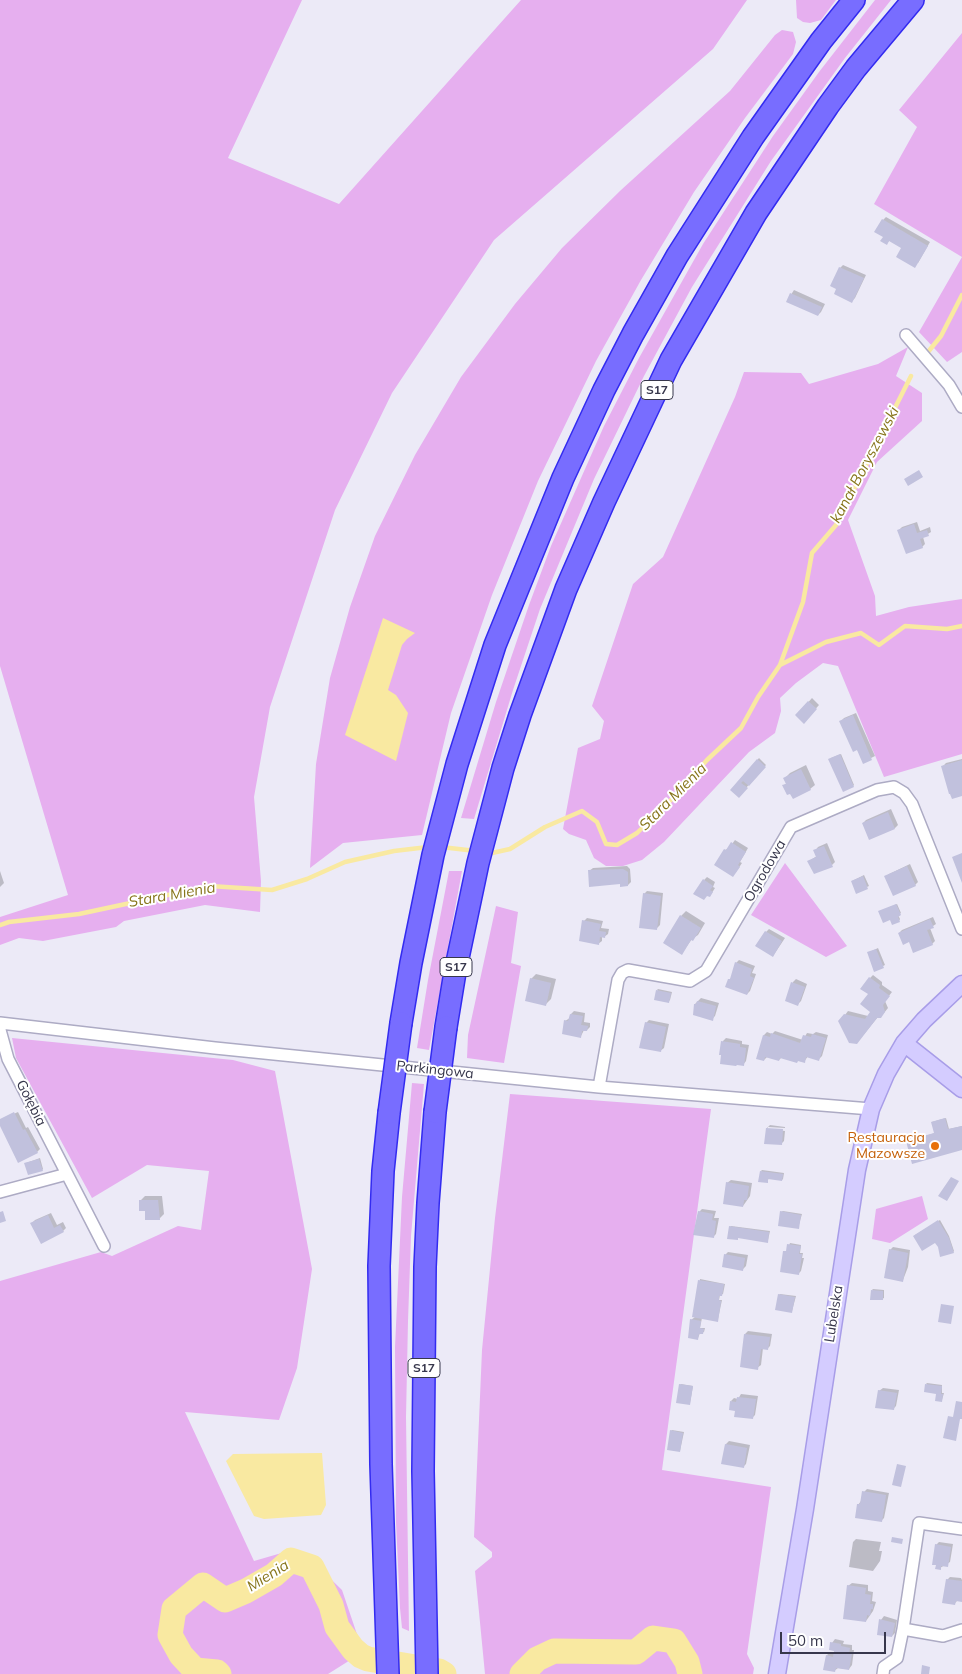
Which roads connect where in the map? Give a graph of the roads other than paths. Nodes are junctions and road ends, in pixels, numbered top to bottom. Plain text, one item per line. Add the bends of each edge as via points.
1 (854, 0) edge
2 (913, 0) edge
3 (906, 335) dead end
4 (962, 407) edge
5 (962, 929) edge
6 (962, 984) edge
7 (0, 1023) edge
8 (0, 1030) edge
9 (904, 1044) junction
10 (599, 1087) junction
11 (962, 1089) edge
12 (872, 1109) junction
13 (67, 1174) junction
14 (0, 1192) edge
15 (104, 1246) dead end
16 (962, 1530) edge
17 (903, 1628) junction
18 (962, 1630) edge
19 (388, 1674) edge
20 (427, 1674) edge
21 (777, 1674) edge
22 (883, 1674) edge

1 - 19 highway, bridge via 790,84 722,184 672,264 604,390 559,487 495,645 447,799 400,1023 383,1171 380,1464
2 - 20 highway, S17, bridge via 856,68 788,165 671,360 566,589 503,768 468,908 446,1027 431,1159 426,1257 424,1461
3 - 4 street via 949,385
5 - 10 street, Ogrodowa via 912,804 904,793 894,788 877,790 791,827 706,971 690,981 628,970 622,973 618,980
6 - 9 main road, Lubelska
7 - 10 street, Parkingowa
8 - 13 street, Gołębia via 8,1059
9 - 11 main road
9 - 12 main road, Lubelska via 886,1074
10 - 12 street, Parkingowa
12 - 21 main road, Lubelska via 857,1170
13 - 14 street
13 - 15 street, Gołębia
16 - 17 street via 918,1523
17 - 18 street via 943,1636
17 - 22 street via 897,1658 884,1667

